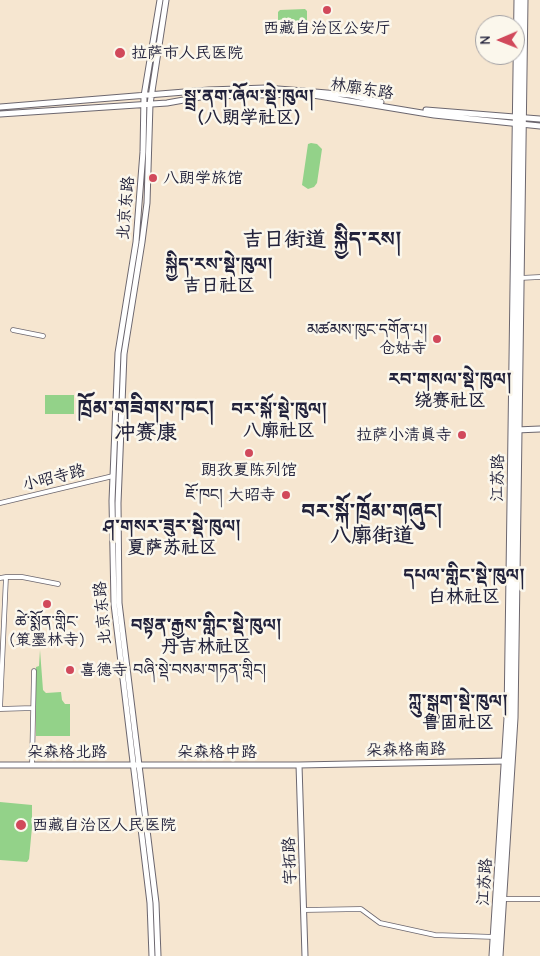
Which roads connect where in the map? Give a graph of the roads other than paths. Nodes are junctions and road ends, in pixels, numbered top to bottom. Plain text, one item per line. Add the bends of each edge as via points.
1 (160, 0) edge
2 (166, 0) edge
3 (518, 0) edge
4 (524, 0) edge
5 (144, 96) junction
6 (152, 96) junction
7 (147, 104) junction
8 (0, 107) edge
9 (0, 114) edge
10 (540, 119) edge
11 (519, 121) junction
12 (540, 126) edge
13 (540, 277) edge
14 (518, 278) junction
15 (13, 330) dead end
16 (43, 336) dead end
17 (540, 429) edge
18 (515, 430) junction
19 (113, 476) junction
20 (0, 502) edge
21 (6, 577) junction
22 (0, 578) edge
23 (58, 584) dead end
24 (6, 601) junction
25 (0, 602) edge
26 (1, 631) edge
27 (34, 671) dead end
28 (33, 708) junction
29 (0, 709) edge
30 (510, 761) junction
31 (137, 764) junction
32 (0, 765) edge
33 (32, 765) junction
34 (299, 765) junction
35 (500, 899) junction
36 (540, 899) edge
37 (304, 910) junction
38 (495, 937) junction
39 (152, 956) edge
40 (158, 956) edge
41 (305, 956) edge
42 (493, 956) edge
43 (499, 956) edge

1 - 5 main road, 北京东路
2 - 6 main road, 北京东路
3 - 11 highway, 江苏路
4 - 11 highway, 江苏路
5 - 6 main road, 林廓东路
5 - 7 main road, 北京东路
5 - 8 main road, 林廓东路
6 - 7 main road, 北京东路
6 - 11 main road, 林廓东路 via 209,90 287,89 350,96 435,112
7 - 9 main road, 林廓东路
7 - 11 main road, 林廓东路 via 206,96 307,94 434,115
7 - 19 main road, 北京东路 via 136,242 118,353
7 - 31 main road, 北京东路 via 147,203 124,354 118,503 120,603
10 - 11 main road
11 - 12 main road, 林廓东路
11 - 14 highway, 江苏路
13 - 14 street
14 - 18 highway, 江苏路
15 - 16 street
17 - 18 main road
18 - 30 highway, 江苏路
19 - 20 street, 小昭寺路
19 - 31 main road, 北京东路 via 112,585
21 - 22 street
21 - 23 street
21 - 24 street
24 - 25 street
24 - 26 street
26 - 29 street
27 - 28 street
28 - 29 street
28 - 33 street
30 - 34 main road, 朵森格南路
30 - 35 highway, 江苏路
31 - 33 main road, 朵森格北路
31 - 34 main road, 朵森格中路
31 - 39 main road, 北京东路
31 - 40 main road, 北京东路 via 156,903
32 - 33 main road, 朵森格北路
34 - 37 main road, 宇拓路
35 - 36 street
35 - 38 highway, 江苏路
35 - 43 highway, 江苏路
37 - 38 street via 361,909 380,923 434,935
37 - 41 main road, 宇拓路
38 - 42 highway, 江苏路

